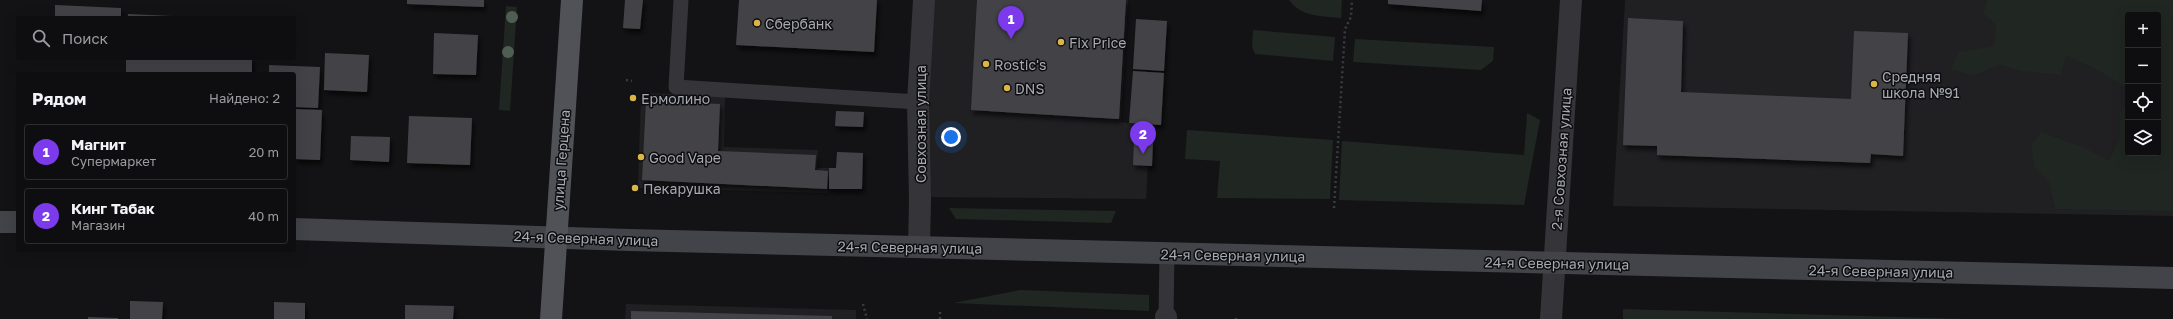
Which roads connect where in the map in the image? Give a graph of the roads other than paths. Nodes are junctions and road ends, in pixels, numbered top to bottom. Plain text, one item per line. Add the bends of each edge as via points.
1 (572, 0) edge
2 (681, 0) edge
3 (924, 0) edge
4 (1571, 0) edge
5 (918, 102) junction
6 (0, 222) edge
7 (16, 222) edge
8 (296, 229) edge
9 (556, 238) junction
10 (919, 247) junction
11 (1167, 253) junction
12 (1554, 263) junction
13 (2173, 278) edge
14 (1166, 318) edge
15 (551, 319) edge
16 (1551, 319) edge

1 - 9 main road, улица Герцена
2 - 5 lane via 676,87
3 - 5 street, Совхозная улица
4 - 12 street, 2-я Совхозная улица
5 - 10 street, Совхозная улица
6 - 7 main road
8 - 9 main road, 24-я Северная улица
9 - 10 main road, 24-я Северная улица
9 - 15 main road, улица Герцена
10 - 11 main road, 24-я Северная улица
11 - 12 main road, 24-я Северная улица
11 - 14 lane
12 - 13 main road, 24-я Северная улица
12 - 16 street, 2-я Совхозная улица

